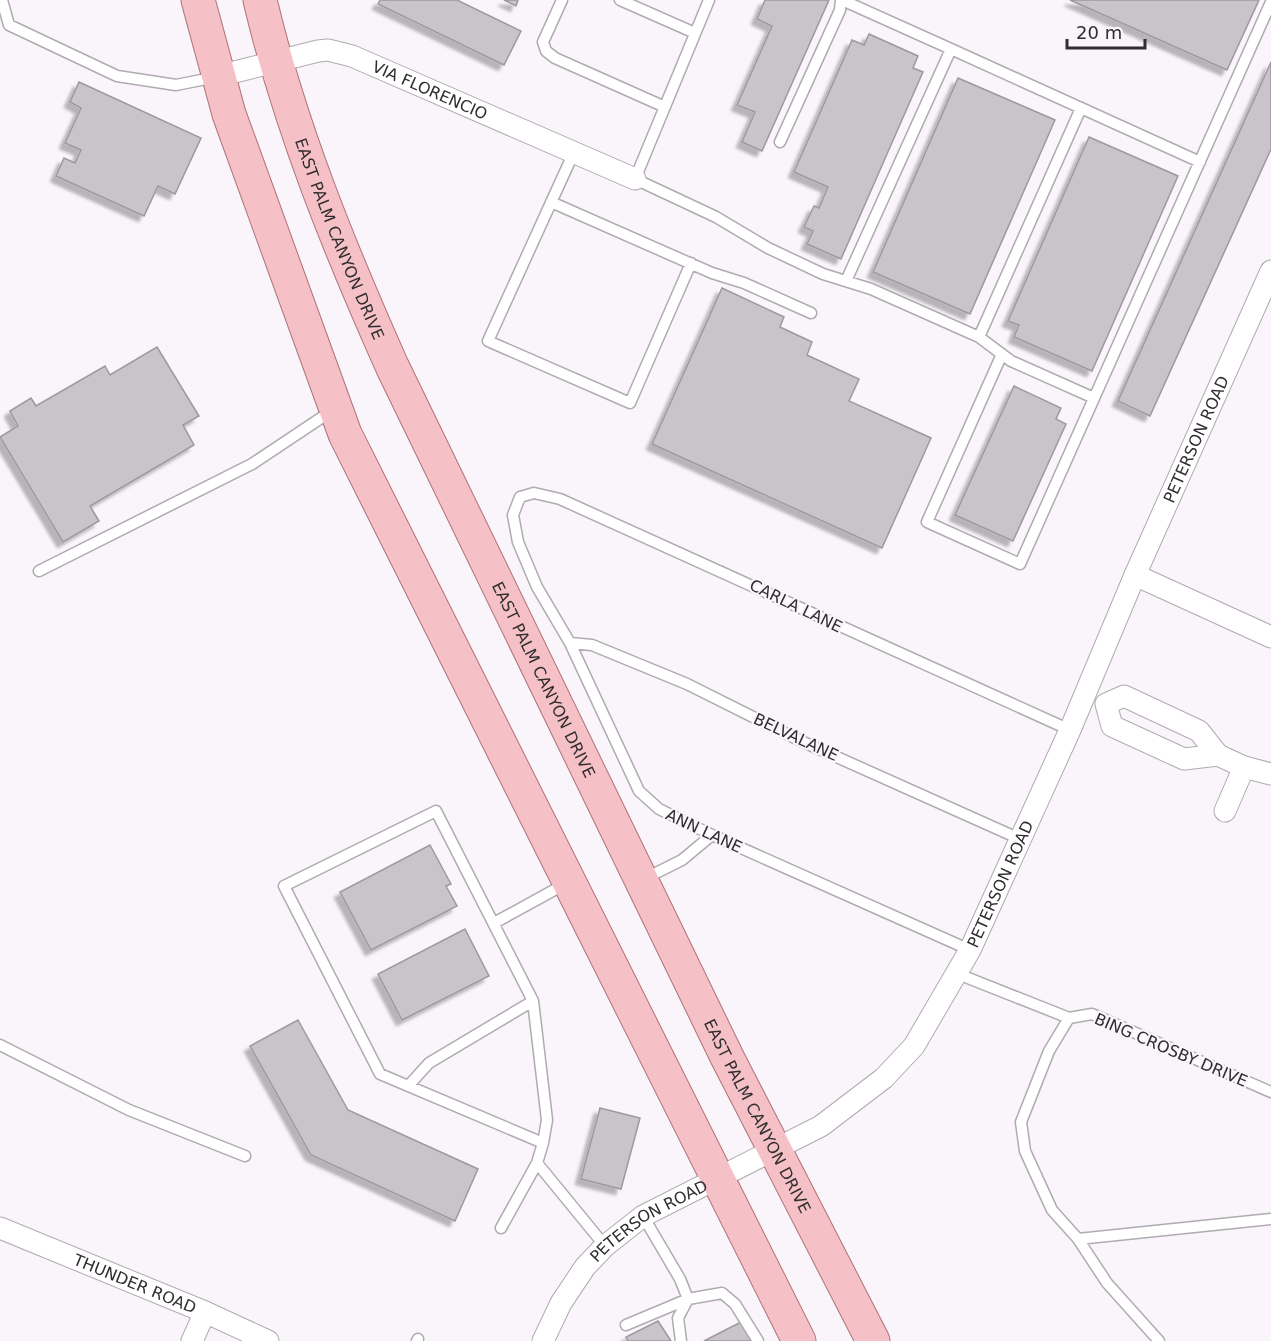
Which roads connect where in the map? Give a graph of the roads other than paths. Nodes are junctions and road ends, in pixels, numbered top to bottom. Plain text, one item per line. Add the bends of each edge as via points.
1 (2, 0) edge
2 (198, 0) edge
3 (260, 0) edge
4 (562, 0) edge
5 (620, 0) edge
6 (709, 0) edge
7 (842, 0) edge
8 (1271, 3) edge
9 (696, 33) junction
10 (951, 49) junction
11 (276, 61) junction
12 (219, 76) junction
13 (665, 107) junction
14 (1081, 108) junction
15 (780, 142) dead end
16 (574, 152) junction
17 (1200, 162) junction
18 (635, 180) junction
19 (551, 202) junction
20 (691, 263) junction
21 (1271, 271) edge
22 (846, 281) junction
23 (811, 313) dead end
24 (979, 337) junction
25 (1002, 354) junction
26 (1094, 399) junction
27 (336, 408) junction
28 (520, 497) joint
29 (39, 571) dead end
30 (1135, 575) junction
31 (1271, 637) edge
32 (570, 643) junction
33 (1085, 694) junction
34 (1106, 704) junction
35 (1070, 730) junction
36 (1218, 755) junction
37 (1244, 767) junction
38 (1271, 774) edge
39 (1225, 810) dead end
40 (711, 835) junction
41 (1020, 840) junction
42 (641, 880) junction
43 (570, 881) junction
44 (494, 923) junction
45 (970, 950) junction
46 (958, 974) junction
47 (533, 1001) junction
48 (1069, 1018) junction
49 (0, 1046) edge
50 (409, 1085) junction
51 (1271, 1092) edge
52 (543, 1143) junction
53 (776, 1150) junction
54 (244, 1156) dead end
55 (537, 1163) junction
56 (717, 1180) junction
57 (643, 1216) junction
58 (1271, 1219) edge
59 (0, 1228) edge
60 (501, 1228) dead end
61 (1078, 1239) junction
62 (605, 1246) junction
63 (688, 1299) junction
64 (205, 1312) junction
65 (626, 1325) dead end
66 (192, 1341) edge
67 (268, 1341) edge
68 (543, 1341) edge
69 (681, 1341) edge
70 (758, 1341) edge
71 (799, 1341) edge
72 (873, 1341) edge
73 (1159, 1341) edge

1 - 12 lane via 9,25 117,75 176,85
2 - 12 main road
3 - 11 main road, EAST PALM CANYON DRIVE
4 - 13 lane via 543,42 546,51
5 - 9 lane
6 - 9 lane
7 - 10 lane
7 - 15 lane
8 - 17 lane
9 - 13 lane
10 - 14 lane
10 - 22 lane
11 - 12 street, VIA FLORENCIO
11 - 16 street, VIA FLORENCIO via 328,50 352,56
11 - 42 main road, EAST PALM CANYON DRIVE via 291,118 382,345
12 - 27 main road via 229,114
13 - 18 lane
14 - 17 lane
14 - 24 lane
16 - 18 street, VIA FLORENCIO
16 - 19 lane
17 - 26 lane
18 - 22 lane via 716,217 768,248
19 - 20 lane
19 - 20 lane via 488,341 599,390 630,403
20 - 23 lane
21 - 30 street, PETERSON ROAD
22 - 24 lane
24 - 25 lane
25 - 26 lane
25 - 26 lane via 927,522 1020,564
27 - 29 lane via 252,464
27 - 43 main road via 345,435
28 - 32 lane, ANN LANE via 513,515 518,542 537,587
28 - 35 lane, CARLA LANE via 534,493 560,499
30 - 31 street
30 - 33 street, PETERSON ROAD
32 - 40 lane, ANN LANE via 639,791 658,809
32 - 41 lane, BELVALANE via 592,645 687,684 801,741
33 - 34 street
33 - 35 street, PETERSON ROAD
34 - 36 street via 1124,696 1199,731
34 - 36 street via 1112,726 1184,759
35 - 41 street, PETERSON ROAD
36 - 37 street
37 - 38 street
37 - 39 street
40 - 42 lane via 682,860
40 - 45 lane, ANN LANE
41 - 45 street, PETERSON ROAD
42 - 53 main road, EAST PALM CANYON DRIVE
43 - 44 lane
43 - 56 main road
44 - 47 lane
44 - 50 lane via 436,811 284,886 380,1074
45 - 46 street, PETERSON ROAD
46 - 48 lane
46 - 53 street, PETERSON ROAD via 914,1046 884,1078 821,1126
47 - 50 lane via 429,1063
47 - 52 lane via 547,1120
48 - 51 lane, BING CROSBY DRIVE via 1092,1014
48 - 61 lane via 1049,1051 1021,1122 1025,1151 1052,1210
49 - 54 lane via 129,1110
50 - 52 lane
52 - 55 lane
53 - 56 street, PETERSON ROAD
53 - 72 main road, EAST PALM CANYON DRIVE
55 - 60 lane
55 - 62 lane
56 - 57 street, PETERSON ROAD
56 - 71 main road
57 - 62 street, PETERSON ROAD
57 - 63 lane
58 - 61 lane
59 - 64 street, THUNDER ROAD
61 - 73 lane via 1107,1283
62 - 68 street, PETERSON ROAD via 561,1303
63 - 65 lane
63 - 69 lane via 678,1318
63 - 70 lane via 726,1295
64 - 66 street
64 - 67 street, THUNDER ROAD

